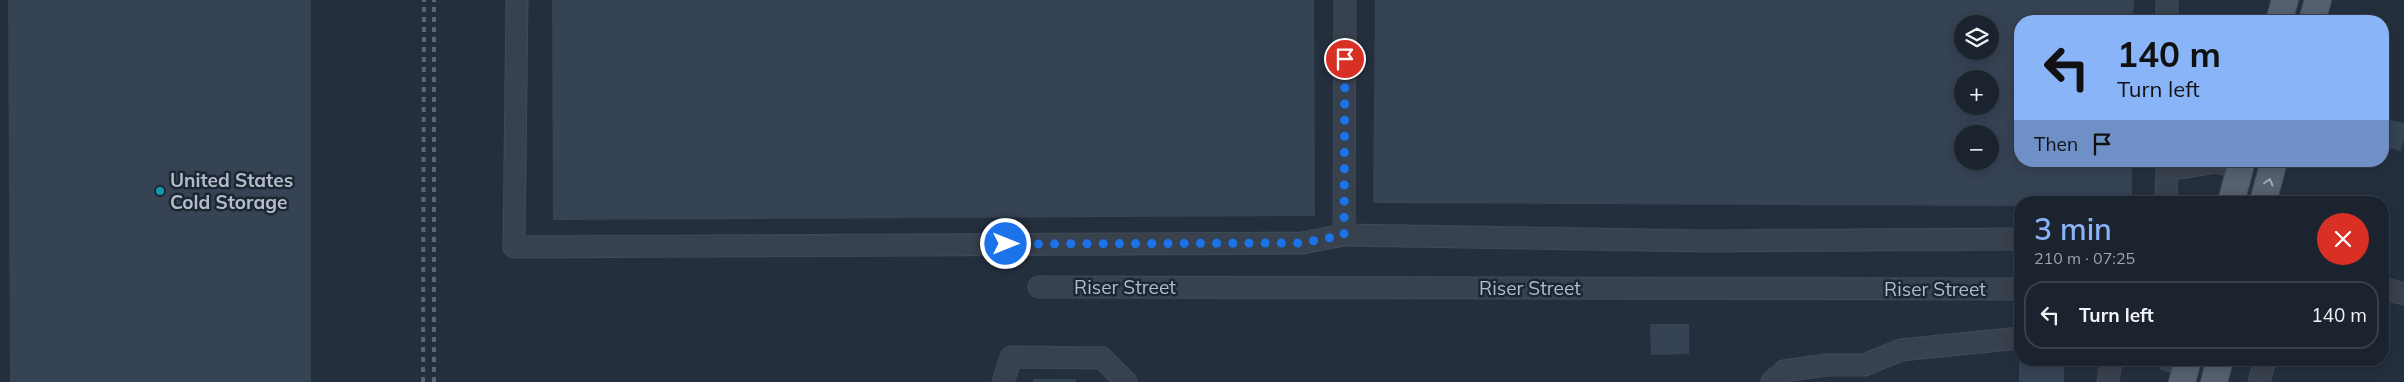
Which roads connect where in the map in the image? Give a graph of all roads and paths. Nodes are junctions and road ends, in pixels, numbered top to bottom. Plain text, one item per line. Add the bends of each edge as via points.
1 (517, 0) edge
2 (1345, 0) edge
3 (2167, 0) edge
4 (2285, 0) edge
5 (2318, 0) edge
6 (2167, 15) edge
7 (2281, 15) edge
8 (2314, 15) edge
9 (2167, 167) edge
10 (2240, 167) edge
11 (2272, 167) edge
12 (2165, 196) edge
13 (2233, 196) edge
14 (2265, 196) edge
15 (1344, 235) junction
16 (2014, 238) edge
17 (1039, 287) dead end
18 (2014, 289) edge
19 (2389, 290) edge
20 (2404, 294) edge
21 (2014, 339) edge
22 (2110, 366) edge
23 (2218, 366) edge
24 (2263, 366) edge
25 (1003, 382) edge
26 (1126, 382) edge
27 (1772, 382) edge
28 (2108, 382) edge
29 (2214, 382) edge
30 (2259, 382) edge

1 - 15 street via 514,247 1302,243
2 - 15 street
3 - 6 street
4 - 7 main road
5 - 8 main road
9 - 12 street
10 - 13 main road
14 -> 11 main road
15 - 16 street via 1706,241
17 - 18 street, Riser Street
19 - 20 street
21 - 27 street via 1901,350 1864,365 1827,365 1784,371
22 - 28 street
23 - 29 main road
24 - 30 street
25 - 26 street via 1011,357 1102,358

